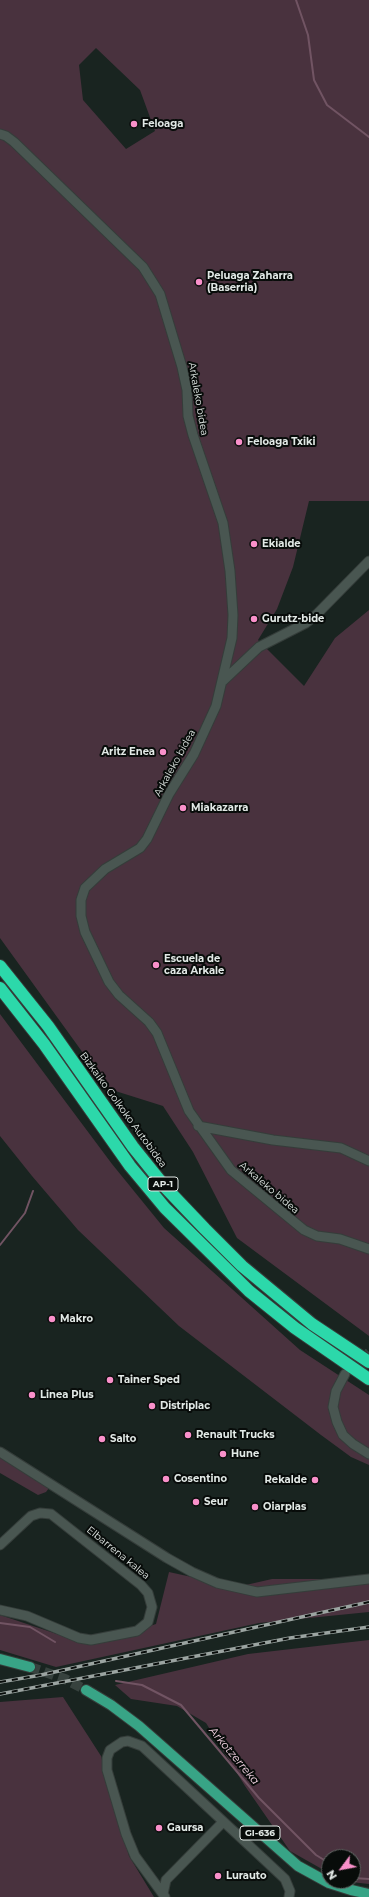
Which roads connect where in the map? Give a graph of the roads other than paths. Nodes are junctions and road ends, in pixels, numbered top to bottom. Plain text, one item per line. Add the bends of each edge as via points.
1 (0, 134) edge
2 (368, 562) edge
3 (222, 681) junction
4 (0, 966) edge
5 (0, 988) edge
6 (198, 1126) junction
7 (369, 1162) edge
8 (369, 1249) edge
9 (369, 1362) edge
10 (346, 1374) tunnel mouth
11 (369, 1379) edge
12 (0, 1452) edge
13 (369, 1454) edge
14 (0, 1545) edge
15 (369, 1579) edge
16 (0, 1610) edge
17 (0, 1659) edge
18 (30, 1667) tunnel mouth
19 (86, 1690) tunnel mouth
20 (223, 1822) junction
21 (369, 1894) edge
22 (164, 1896) edge
23 (289, 1897) edge

1 - 3 street, Arkaleko bidea via 14,142 143,268 160,294 182,367 192,435 223,523 227,542 234,615 232,638
2 - 3 street via 316,615 306,623 259,647
3 - 6 street, Arkaleko bidea via 216,706 206,730 169,794 147,839 140,848 93,879 85,888 81,900 85,932 109,982 118,995 157,1033 179,1089
4 - 9 highway, Bizkaiko Golkoko Autobidea / AP-1 via 48,1026 133,1147 166,1188 242,1266 300,1314
5 - 11 highway, AP-1 via 44,1044 130,1166 165,1208 249,1291 295,1328
6 - 7 street via 273,1140 340,1148
6 - 8 street, Arkaleko bidea via 231,1170 304,1230 317,1236 340,1239
10 - 13 street via 336,1390 333,1407 337,1422 343,1435
12 - 15 street via 167,1558 217,1583 257,1592
14 - 16 street, Elbarrena kalea via 31,1516 40,1513 51,1514 141,1585 148,1593 152,1607 148,1622 137,1631 91,1640 79,1638 27,1616
17 - 18 main road
19 - 21 main road, GI-636 via 139,1726 298,1866 329,1883
20 - 22 street via 166,1880
20 - 22 street via 142,1746 128,1741 115,1745 110,1750 107,1770 126,1834 135,1856
20 - 23 street via 285,1879 290,1891

